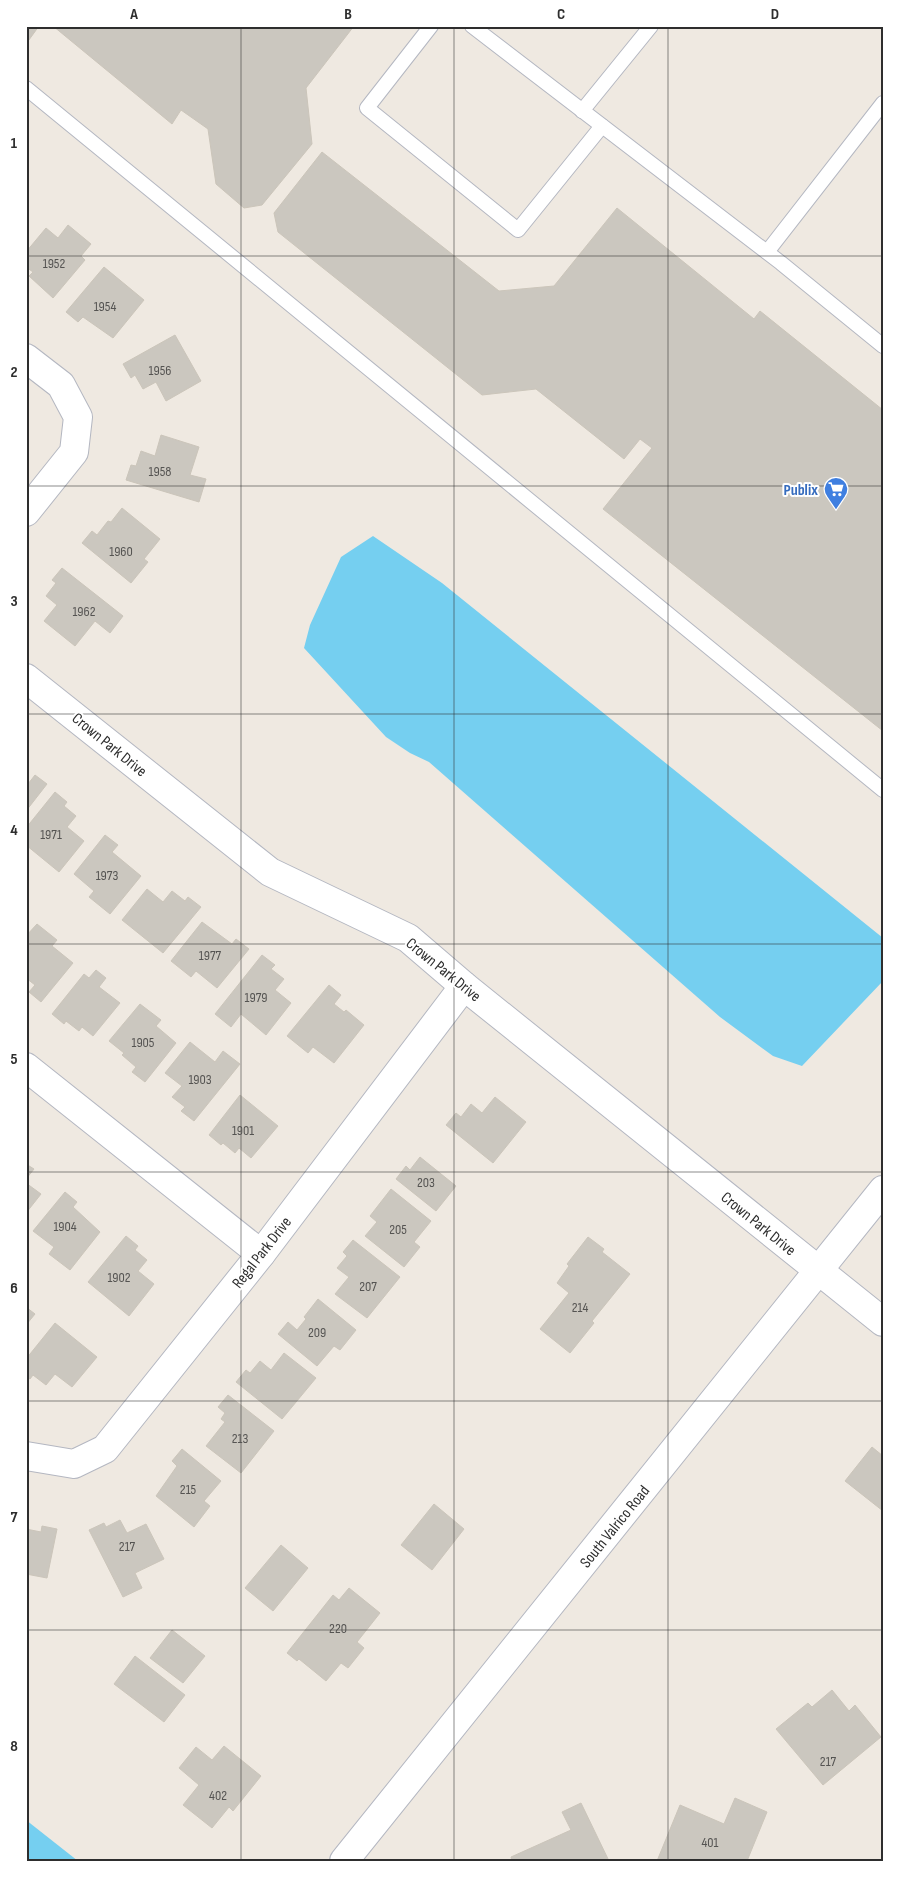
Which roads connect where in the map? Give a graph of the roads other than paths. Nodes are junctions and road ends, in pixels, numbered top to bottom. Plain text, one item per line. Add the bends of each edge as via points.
1 (431, 26) edge
2 (472, 26) edge
3 (651, 26) edge
4 (26, 88) edge
5 (883, 103) edge
6 (582, 111) junction
7 (602, 126) junction
8 (767, 252) junction
9 (883, 346) edge
10 (26, 358) edge
11 (26, 512) edge
12 (26, 678) edge
13 (883, 790) edge
14 (464, 986) junction
15 (26, 1066) edge
16 (883, 1190) edge
17 (261, 1254) junction
18 (819, 1271) junction
19 (883, 1322) edge
20 (26, 1456) edge
21 (344, 1861) edge

1 - 7 lane via 367,108 518,230
2 - 6 lane
3 - 6 lane
4 - 13 lane
5 - 8 lane
6 - 7 lane
7 - 8 lane
8 - 9 lane
10 - 11 street via 61,385 78,418 74,452
12 - 14 street, Crown Park Drive via 270,872 408,938
14 - 17 street, Regal Park Drive
14 - 18 street, Crown Park Drive
15 - 17 street
16 - 18 street, South Valrico Road
17 - 20 street, Regal Park Drive via 105,1449 74,1464
18 - 19 street, Crown Park Drive
18 - 21 street, South Valrico Road

